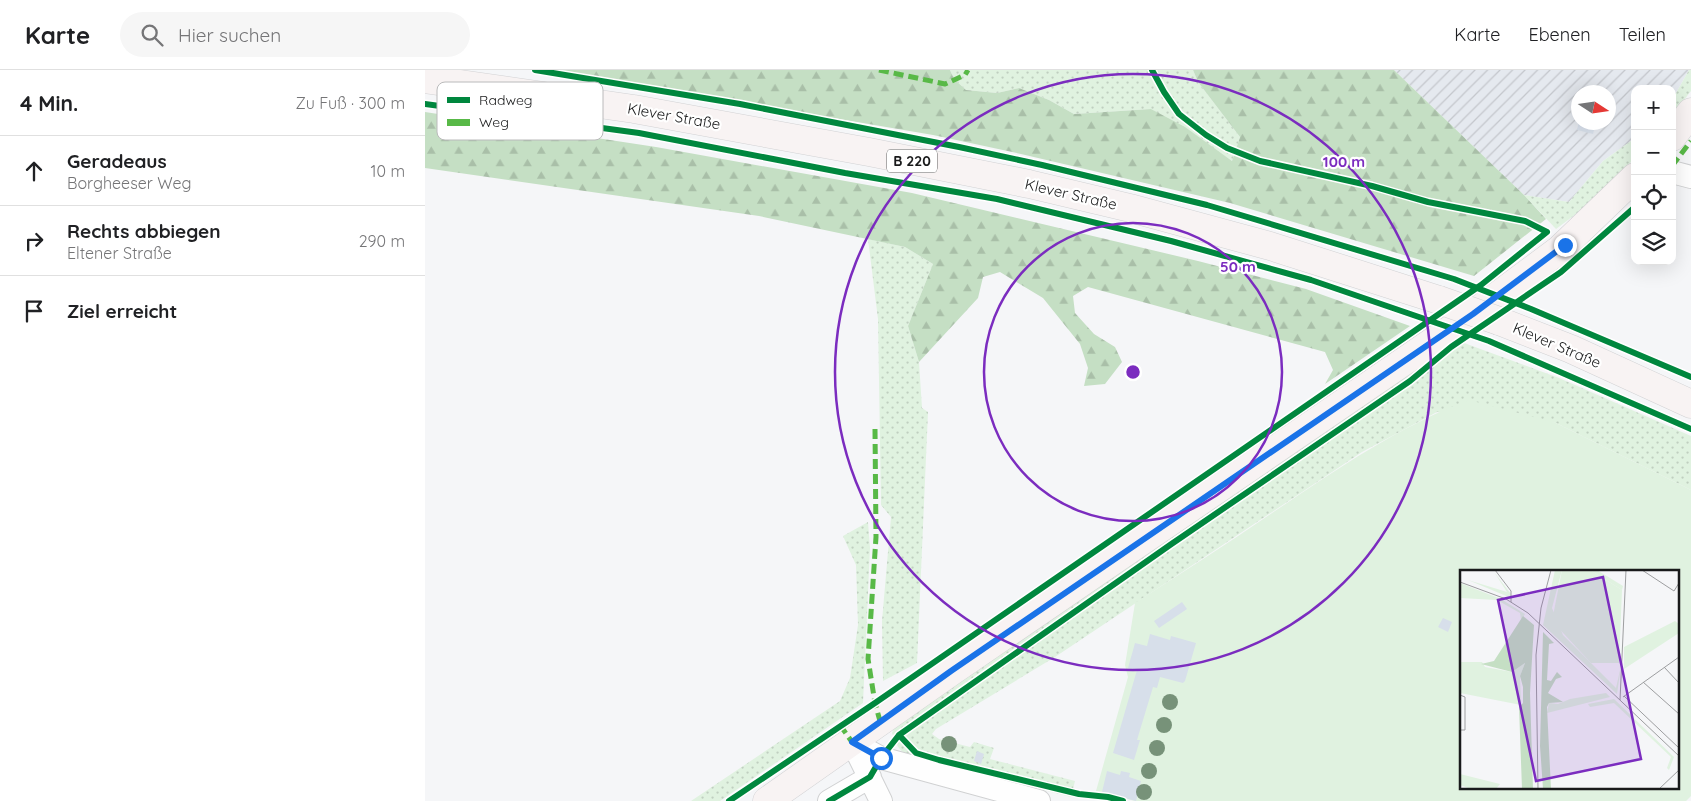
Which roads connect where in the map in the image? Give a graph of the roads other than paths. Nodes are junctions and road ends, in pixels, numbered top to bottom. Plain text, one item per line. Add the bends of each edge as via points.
1 (425, 79) edge
2 (446, 82) edge
3 (603, 105) edge
4 (1691, 112) edge
5 (1676, 132) edge
6 (1676, 173) edge
7 (1691, 177) edge
8 (1631, 181) edge
9 (1691, 404) edge
10 (852, 742) junction
11 (870, 777) junction
12 (767, 801) edge
13 (829, 801) edge
14 (881, 801) edge
15 (1039, 801) edge

1 - 2 main road, Klever Straße / B 220, bridge
3 - 9 main road, Klever Straße / B 220, bridge via 830,144 1029,184 1270,246 1499,321 1571,349
4 - 5 main road
6 - 7 street
8 - 10 main road via 1559,250 1473,314
10 - 11 street
10 - 12 main road
10 - 15 street via 881,758
11 - 13 street
11 - 14 street

